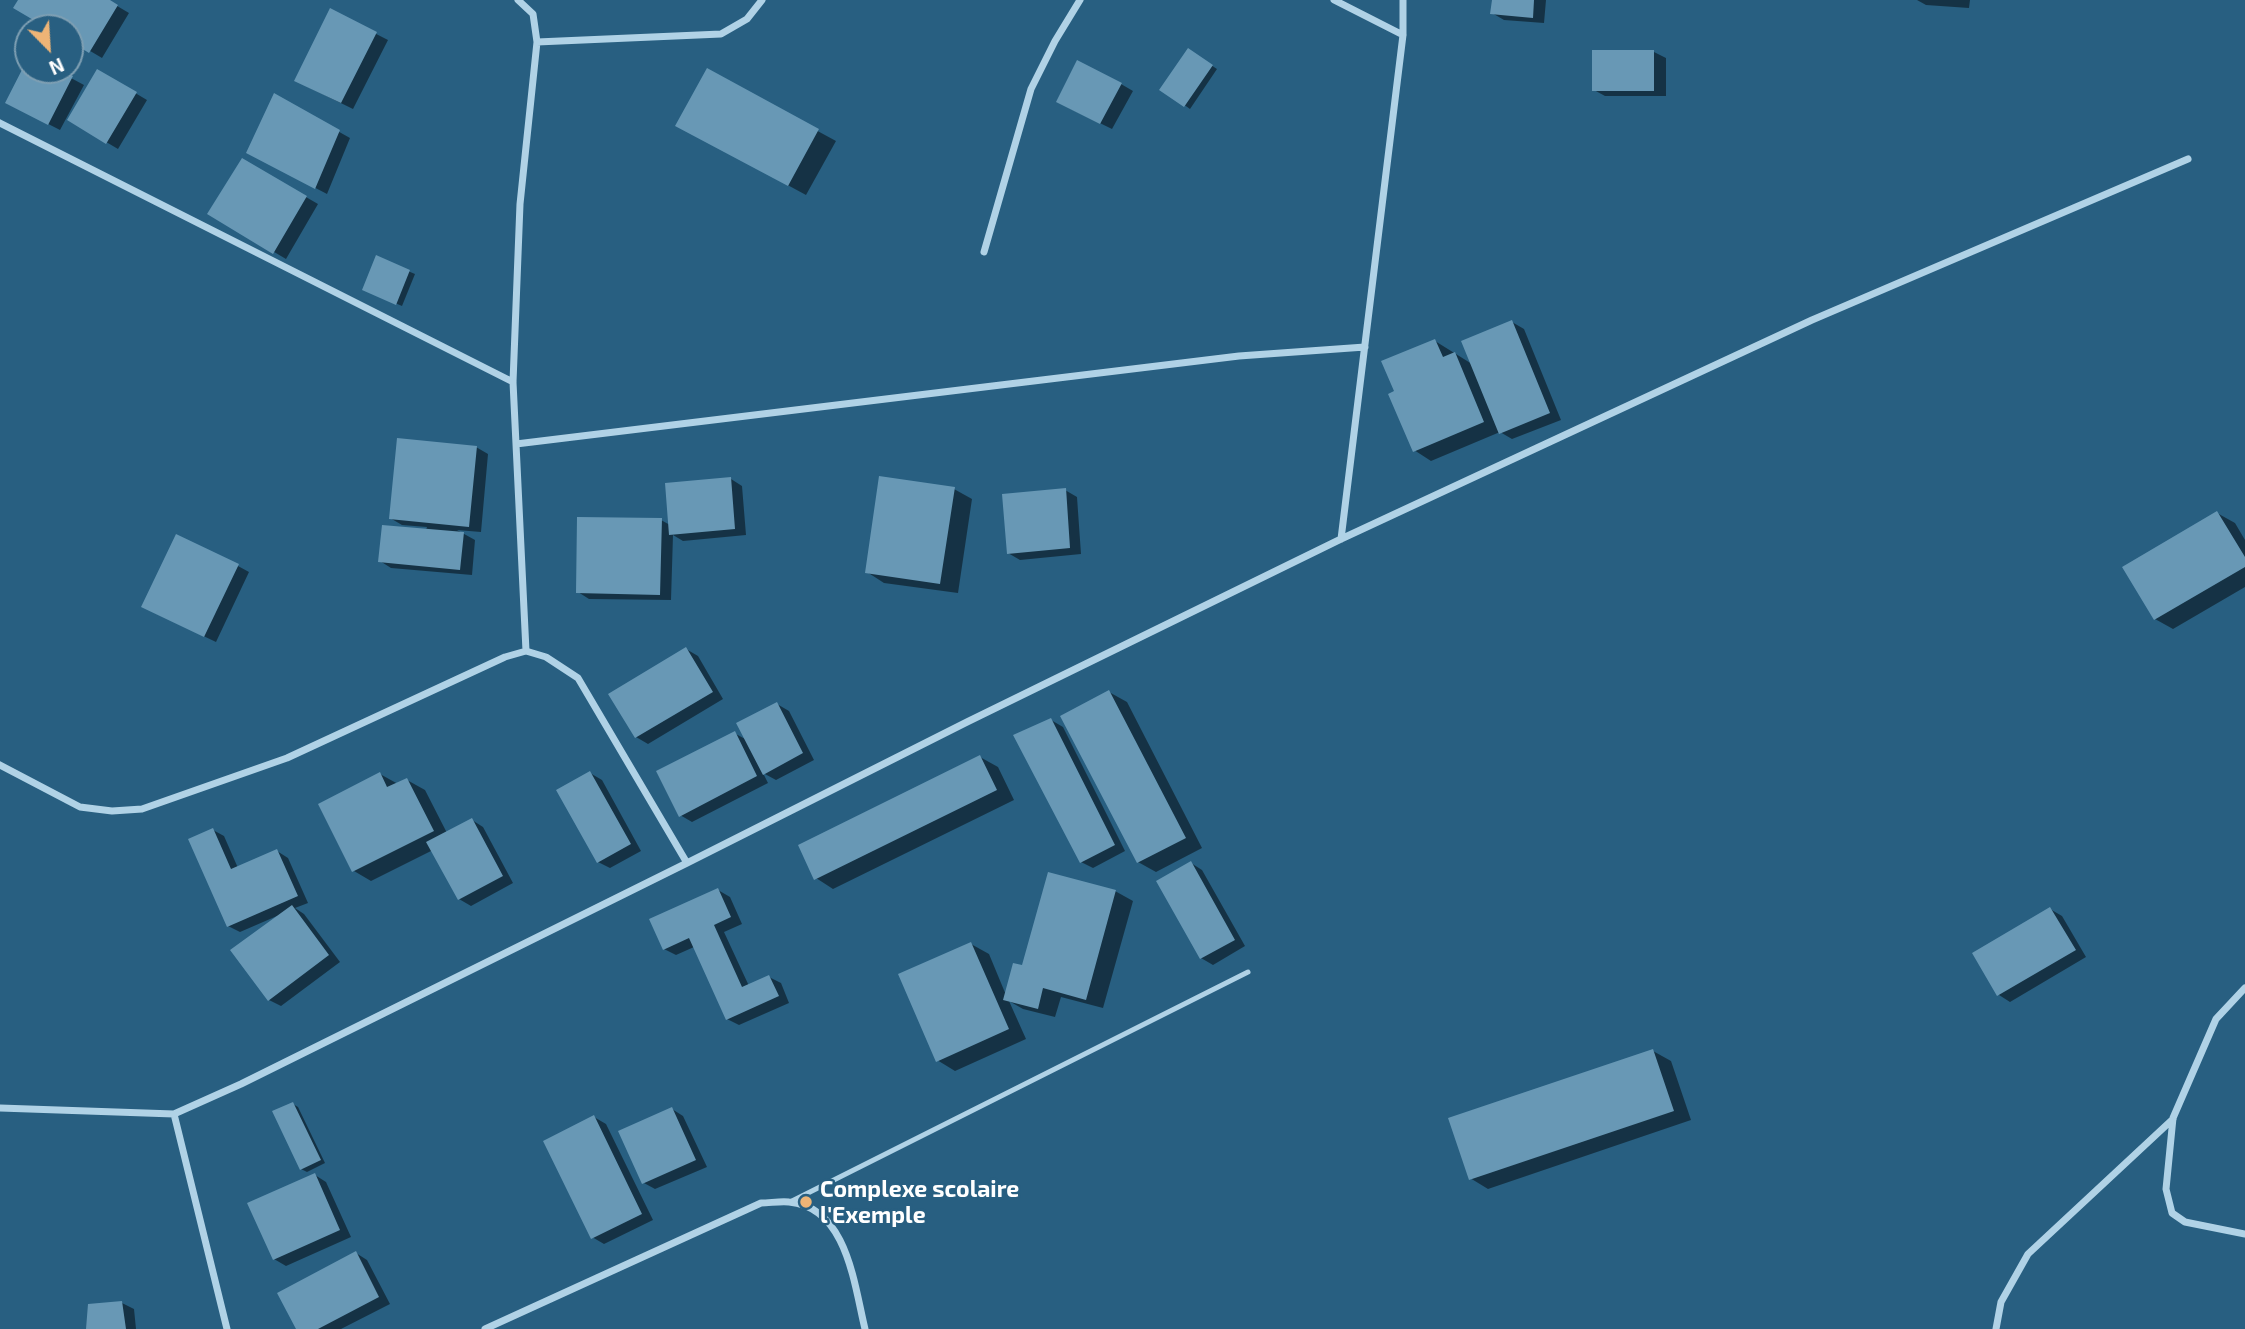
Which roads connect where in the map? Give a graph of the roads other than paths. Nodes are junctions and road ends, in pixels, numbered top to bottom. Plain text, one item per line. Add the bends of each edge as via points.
1 (518, 0) edge
2 (762, 0) edge
3 (1080, 0) edge
4 (1334, 0) edge
5 (1404, 0) edge
6 (1403, 35) junction
7 (537, 42) junction
8 (0, 123) edge
9 (2188, 159) dead end
10 (984, 252) dead end
11 (1365, 347) junction
12 (513, 382) junction
13 (516, 444) junction
14 (1341, 539) junction
15 (526, 651) junction
16 (0, 765) edge
17 (687, 863) junction
18 (1248, 972) dead end
19 (2245, 988) edge
20 (0, 1108) edge
21 (174, 1114) junction
22 (2173, 1118) junction
23 (790, 1202) junction
24 (2245, 1234) edge
25 (227, 1329) edge
26 (485, 1329) edge
27 (864, 1329) edge
28 (1996, 1329) edge

1 - 7 street via 533,14
2 - 7 street via 747,19 721,34
3 - 10 street via 1031,89
4 - 6 street
5 - 6 street
6 - 11 street
7 - 12 street via 520,204
8 - 12 street
9 - 14 street via 1812,320
11 - 13 street via 1239,356
11 - 14 street
12 - 13 street
13 - 15 street
14 - 17 street
15 - 16 street via 287,758 142,809 80,807
15 - 17 street via 546,657 578,677
17 - 21 street
18 - 23 lane
19 - 22 street via 2216,1019
20 - 21 street
21 - 25 street
22 - 24 street via 2166,1189 2172,1213 2185,1222
22 - 28 street via 2028,1254 2001,1302
23 - 26 street via 761,1203
23 - 27 street via 817,1210 837,1232

